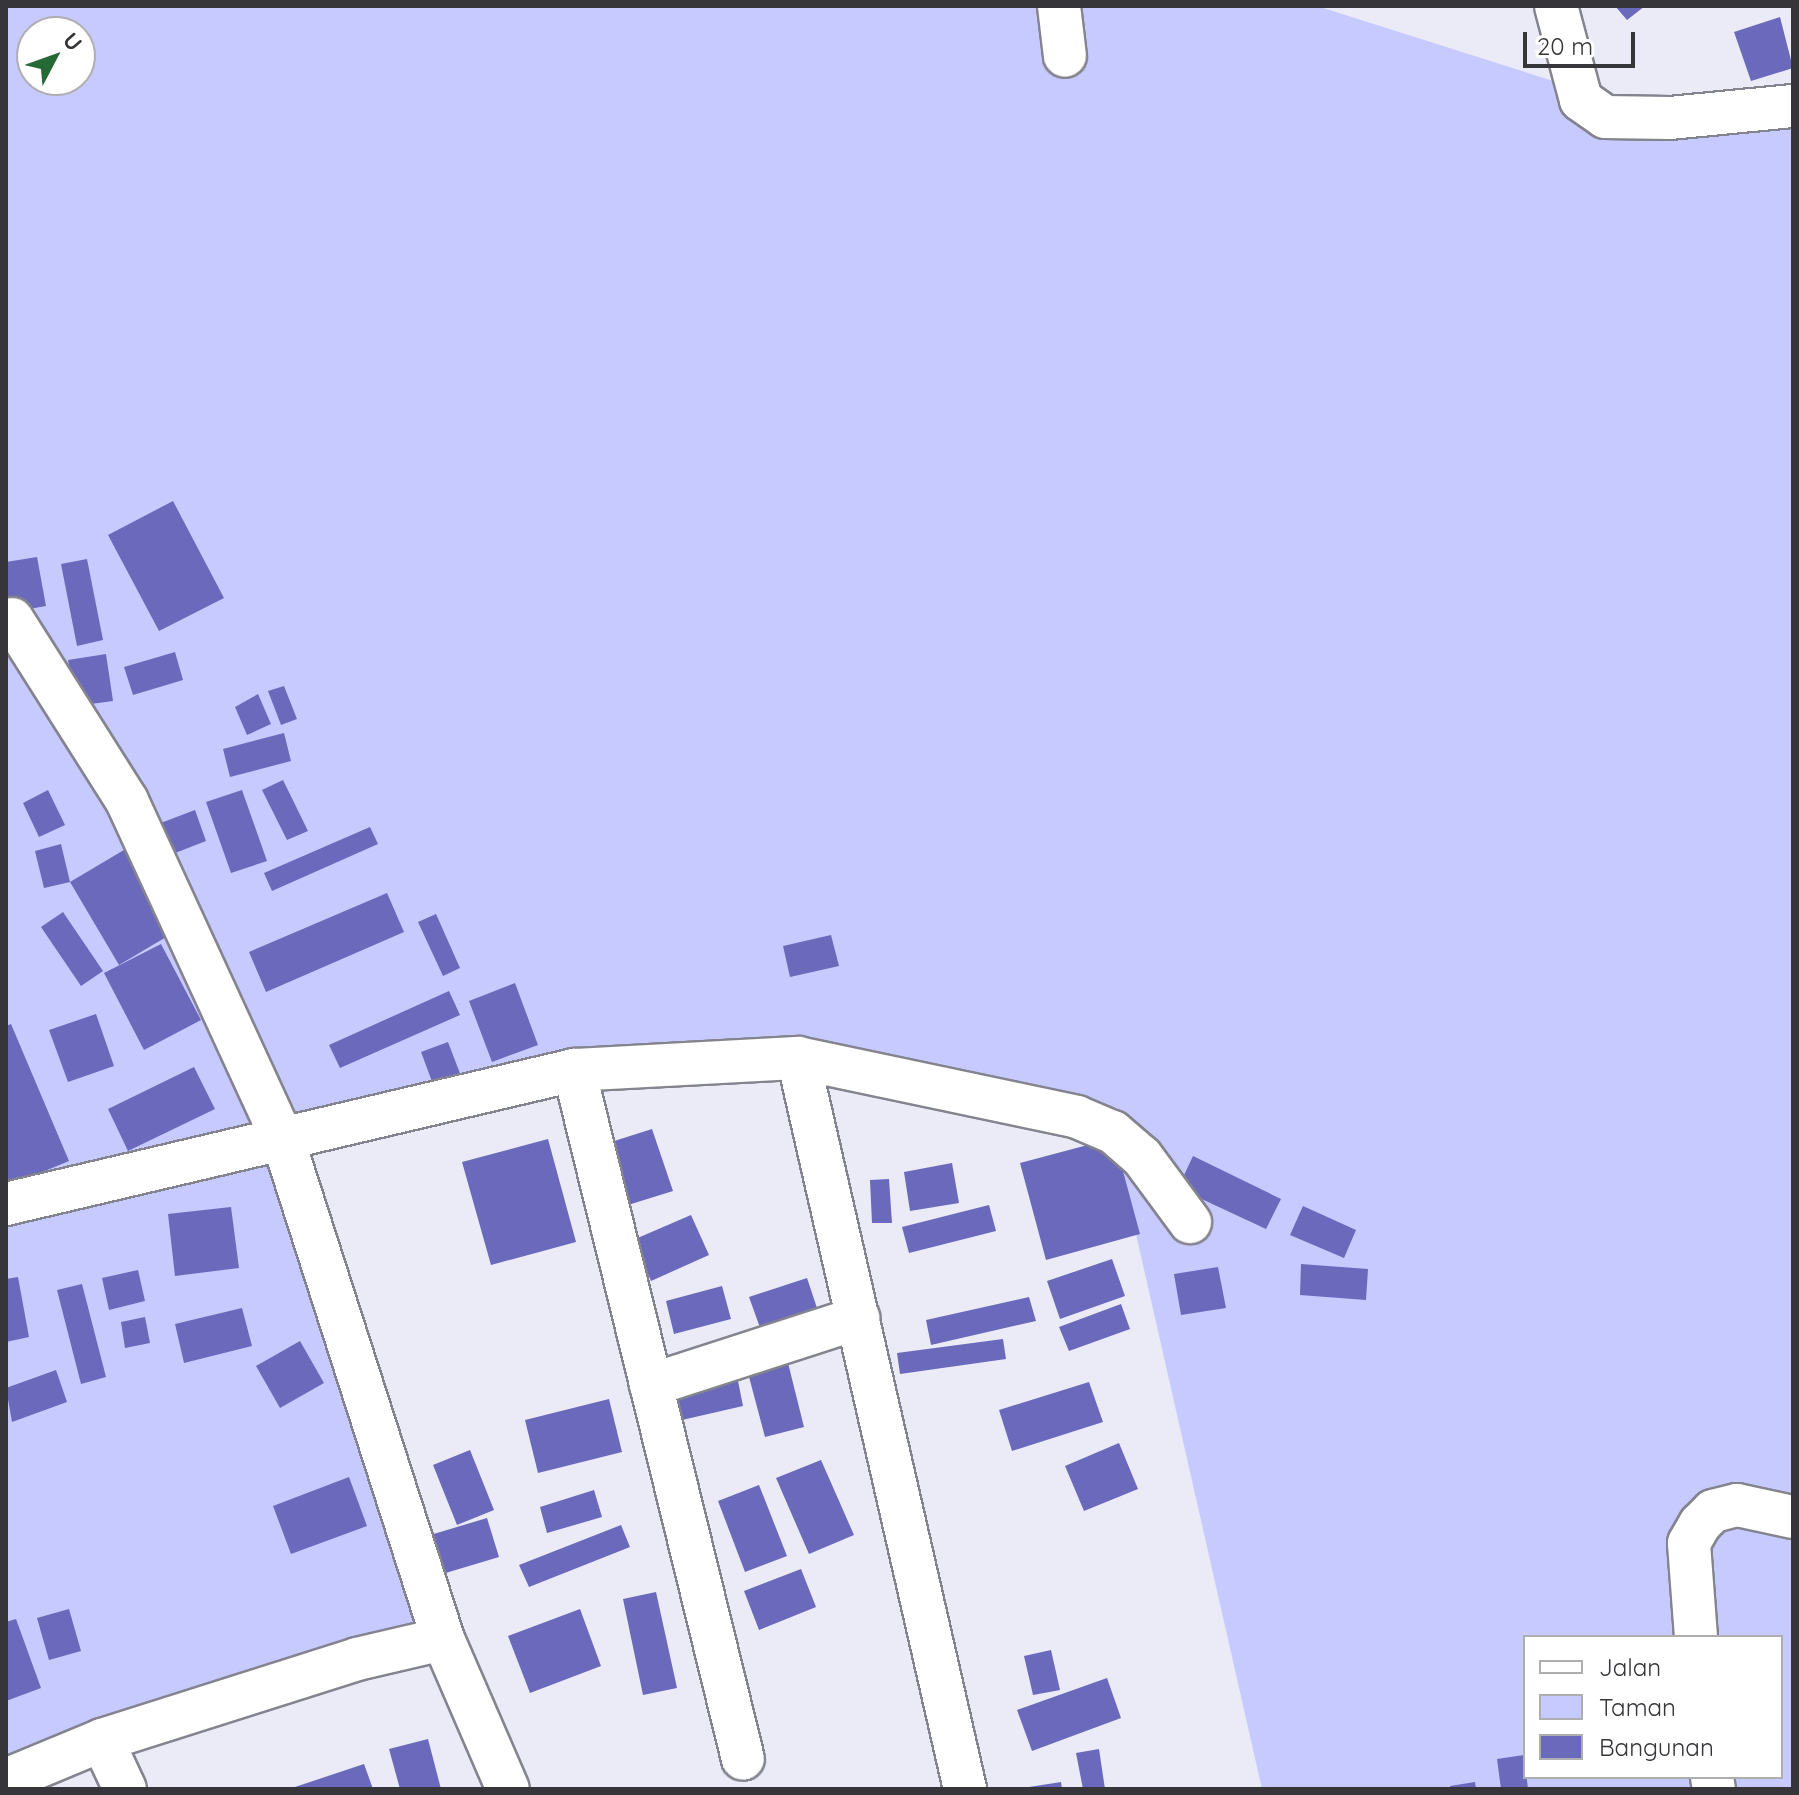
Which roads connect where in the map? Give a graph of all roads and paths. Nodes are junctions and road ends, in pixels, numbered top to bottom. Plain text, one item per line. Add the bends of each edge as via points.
1 (1059, 6) edge
2 (1556, 6) edge
3 (1065, 56) dead end
4 (1793, 106) edge
5 (12, 619) dead end
6 (798, 1058) junction
7 (574, 1070) junction
8 (283, 1140) junction
9 (6, 1204) edge
10 (1190, 1222) dead end
11 (858, 1318) junction
12 (651, 1385) junction
13 (1793, 1517) edge
14 (1696, 1635) edge
15 (443, 1639) junction
16 (102, 1740) junction
17 (743, 1759) dead end
18 (6, 1780) edge
19 (125, 1789) edge
20 (508, 1789) edge
21 (965, 1789) edge

1 - 3 street
2 - 4 street via 1581,100 1605,117 1670,118
5 - 8 street via 127,801
6 - 7 street
6 - 10 street via 1077,1117 1113,1132 1142,1157
6 - 11 street
7 - 8 street
7 - 12 street
8 - 9 street
8 - 15 street
11 - 12 street
11 - 21 street
12 - 17 street
13 - 14 street via 1737,1505 1713,1511 1700,1524 1689,1543
15 - 16 street via 357,1659
15 - 20 street
16 - 18 street
16 - 19 street

